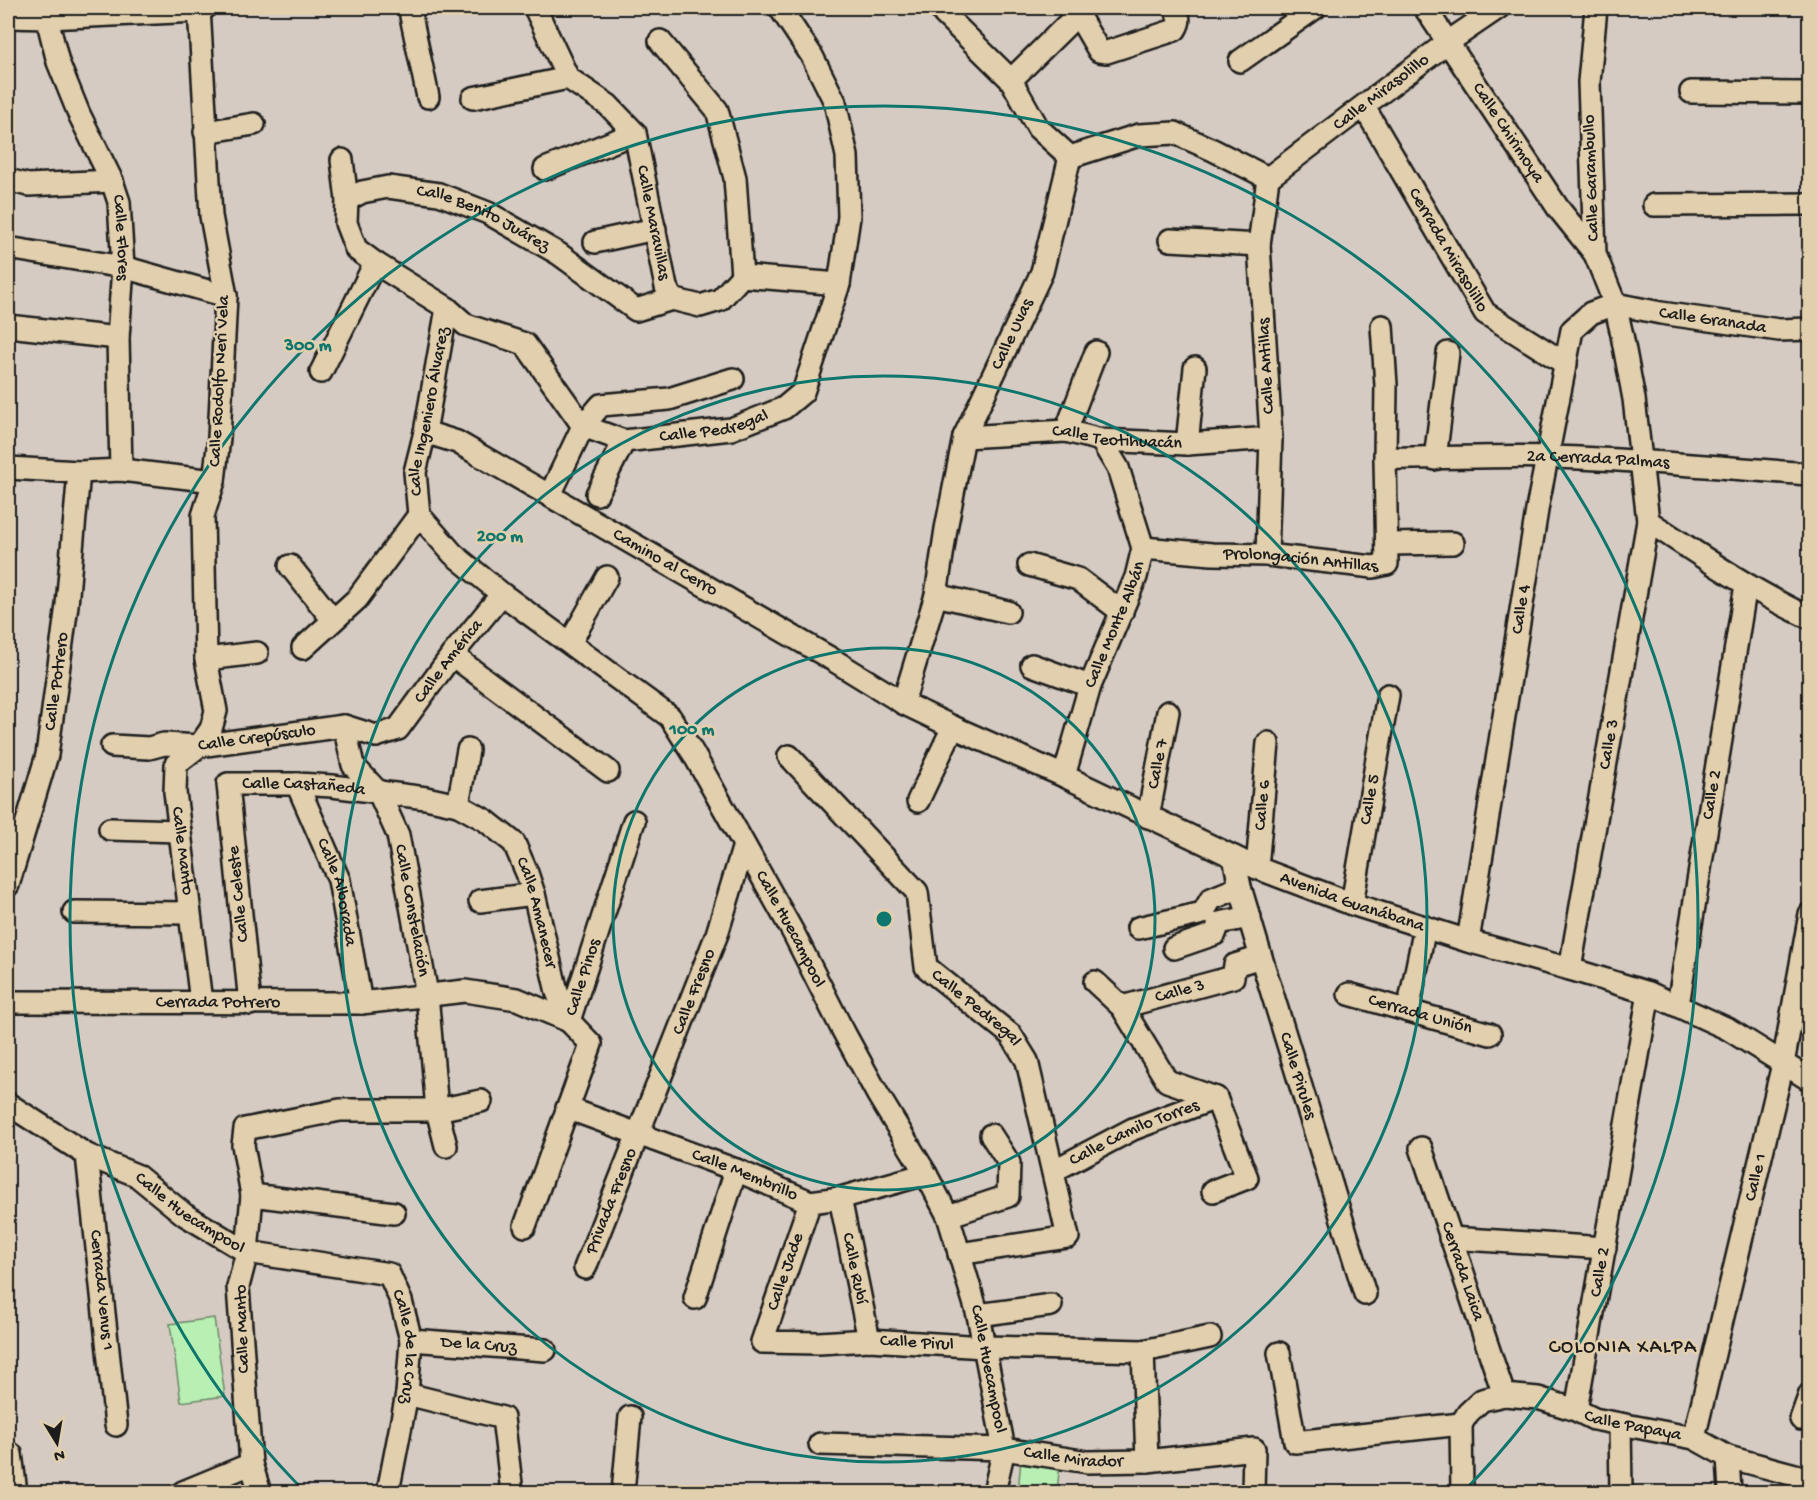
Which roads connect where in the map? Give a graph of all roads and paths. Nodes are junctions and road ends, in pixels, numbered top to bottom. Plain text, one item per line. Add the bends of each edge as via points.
1 (411, 8) edge
2 (535, 8) edge
3 (780, 8) edge
4 (940, 8) edge
5 (1175, 8) edge
6 (1315, 8) edge
7 (1425, 8) edge
8 (1498, 8) edge
9 (1596, 8) edge
10 (201, 9) edge
11 (1076, 11) edge
12 (8, 17) edge
13 (47, 18) junction
14 (660, 41) dead end
15 (1448, 42) junction
16 (1240, 61) dead end
17 (568, 78) junction
18 (1011, 80) junction
19 (1691, 92) dead end
20 (1809, 93) edge
21 (428, 98) dead end
22 (473, 98) dead end
23 (1364, 107) junction
24 (254, 123) dead end
25 (206, 132) junction
26 (634, 134) junction
27 (1070, 158) junction
28 (342, 160) dead end
29 (545, 169) dead end
30 (1268, 178) junction
31 (8, 180) edge
32 (112, 181) junction
33 (346, 200) junction
34 (1809, 204) edge
35 (1654, 205) dead end
36 (655, 229) junction
37 (1170, 240) dead end
38 (595, 243) dead end
39 (1259, 245) junction
40 (8, 248) edge
41 (1595, 254) junction
42 (375, 263) junction
43 (123, 267) junction
44 (742, 276) junction
45 (839, 284) junction
46 (226, 296) junction
47 (672, 299) junction
48 (1615, 304) junction
49 (447, 308) junction
50 (8, 326) edge
51 (1382, 326) dead end
52 (1809, 329) edge
53 (118, 338) junction
54 (1096, 352) dead end
55 (1448, 353) dead end
56 (1566, 364) junction
57 (1195, 368) dead end
58 (321, 372) dead end
59 (733, 379) dead end
60 (583, 426) junction
61 (1066, 430) junction
62 (425, 432) junction
63 (964, 437) junction
64 (1271, 438) junction
65 (1101, 440) junction
66 (624, 441) junction
67 (1187, 444) junction
68 (1547, 456) junction
69 (1385, 458) junction
70 (1435, 459) junction
71 (1642, 461) junction
72 (8, 468) edge
73 (121, 470) junction
74 (79, 472) junction
75 (1809, 474) edge
76 (214, 481) junction
77 (597, 494) dead end
78 (550, 495) junction
79 (419, 515) junction
80 (1648, 521) junction
81 (1387, 543) junction
82 (1453, 543) dead end
83 (1143, 548) junction
84 (1267, 555) junction
85 (290, 566) dead end
86 (1029, 566) dead end
87 (607, 577) dead end
88 (1746, 585) junction
89 (502, 594) junction
90 (936, 595) junction
91 (1008, 612) dead end
92 (1122, 612) junction
93 (1809, 618) edge
94 (333, 621) junction
95 (570, 643) junction
96 (303, 648) dead end
97 (257, 653) dead end
98 (452, 655) junction
99 (206, 659) junction
100 (1032, 665) dead end
101 (1090, 686) junction
102 (1388, 694) dead end
103 (903, 704) junction
104 (1168, 712) dead end
105 (344, 726) junction
106 (953, 727) junction
107 (398, 729) joint
108 (1268, 743) dead end
109 (112, 746) dead end
110 (199, 746) junction
111 (468, 750) dead end
112 (789, 756) dead end
113 (608, 771) dead end
114 (1064, 776) junction
115 (228, 784) joint
116 (297, 784) junction
117 (379, 793) junction
118 (918, 801) dead end
119 (458, 805) junction
120 (1148, 817) junction
121 (634, 821) dead end
122 (110, 830) dead end
123 (180, 831) junction
124 (744, 845) junction
125 (1234, 857) junction
126 (1257, 868) junction
127 (8, 885) edge
128 (1240, 887) junction
129 (534, 894) junction
130 (480, 901) dead end
131 (1352, 904) junction
132 (74, 912) dead end
133 (189, 913) junction
134 (1809, 914) edge
135 (1250, 917) junction
136 (1425, 927) junction
137 (1138, 928) dead end
138 (1468, 941) junction
139 (1174, 948) dead end
140 (1261, 957) junction
141 (1570, 969) junction
142 (1095, 982) dead end
143 (1649, 993) junction
144 (427, 994) junction
145 (1349, 994) dead end
146 (8, 1002) edge
147 (201, 1002) junction
148 (361, 1003) junction
149 (250, 1004) junction
150 (1678, 1005) junction
151 (1122, 1007) junction
152 (1408, 1011) junction
153 (569, 1021) junction
154 (1490, 1034) dead end
155 (1783, 1064) junction
156 (1809, 1080) edge
157 (1216, 1098) junction
158 (481, 1101) dead end
159 (8, 1104) edge
160 (567, 1108) junction
161 (437, 1110) junction
162 (637, 1134) junction
163 (991, 1135) dead end
164 (446, 1146) dead end
165 (1421, 1149) dead end
166 (87, 1155) junction
167 (736, 1170) junction
168 (1053, 1171) junction
169 (926, 1174) junction
170 (1212, 1191) dead end
171 (252, 1194) junction
172 (840, 1198) junction
173 (810, 1202) junction
174 (394, 1213) dead end
175 (948, 1216) junction
176 (525, 1226) dead end
177 (1450, 1238) junction
178 (1605, 1248) junction
179 (248, 1252) junction
180 (959, 1254) junction
181 (585, 1268) dead end
182 (389, 1274) joint
183 (1365, 1294) dead end
184 (695, 1298) dead end
185 (1051, 1305) dead end
186 (978, 1315) junction
187 (1210, 1337) dead end
188 (411, 1340) junction
189 (869, 1340) junction
190 (762, 1342) joint
191 (985, 1347) junction
192 (545, 1350) dead end
193 (1143, 1351) junction
194 (1280, 1353) dead end
195 (407, 1394) junction
196 (1809, 1394) edge
197 (1504, 1395) junction
198 (1576, 1410) junction
199 (630, 1417) dead end
200 (1801, 1419) dead end
201 (1461, 1424) junction
202 (1620, 1424) junction
203 (116, 1425) dead end
204 (1694, 1438) junction
205 (820, 1444) dead end
206 (1004, 1449) junction
207 (11, 1454) dead end
208 (1728, 1458) junction
209 (1147, 1461) junction
210 (251, 1464) junction
211 (1809, 1479) edge
212 (16, 1492) edge
213 (183, 1492) edge
214 (260, 1492) edge
215 (388, 1492) edge
216 (512, 1492) edge
217 (623, 1492) edge
218 (994, 1492) edge
219 (1253, 1492) edge
220 (1462, 1492) edge
221 (1621, 1492) edge
222 (1730, 1492) edge

1 - 21 street
2 - 17 street
3 - 45 street, Calle Pedregal via 812,56 835,102 847,156 849,217
4 - 18 street
5 - 11 street via 1180,18 1174,30 1107,52 1099,51
6 - 16 street
7 - 15 street, Calle Chirimoya
8 - 15 street, Calle Mirasolillo
9 - 41 street, Calle Garambullo via 1589,82
10 - 13 street
10 - 25 street, Calle Rodolfo Neri Vela
11 - 18 street
12 - 13 street
13 - 32 street, Calle Flores via 58,62
14 - 44 street via 717,110 735,178
15 - 23 street, Calle Mirasolillo
15 - 41 street, Calle Chirimoya via 1558,208
17 - 22 street
17 - 26 street, Calle Maravillas via 608,105
18 - 27 street via 1038,128
19 - 20 street
23 - 30 street, Calle Mirasolillo
23 - 56 street, Cerrada Mirasolillo via 1485,313
24 - 25 street
25 - 46 street, Calle Rodolfo Neri Vela via 211,216
26 - 29 street
26 - 36 street, Calle Maravillas
27 - 30 street via 1140,135 1175,133
27 - 63 street, Calle Uvas via 1042,272
28 - 33 street
30 - 39 street, Calle Antillas
31 - 32 street via 28,185
32 - 43 street, Calle Flores via 118,202
33 - 42 street via 346,223 356,249
33 - 47 street, Calle Benito Juárez via 388,187 439,194 488,213 559,254 636,310
34 - 35 street
36 - 38 street
36 - 47 street, Calle Maravillas
37 - 39 street
39 - 64 street, Calle Antillas
40 - 43 street
41 - 48 street, Calle Garambullo
42 - 49 street
42 - 58 street
43 - 46 street
43 - 53 street, Calle Flores
44 - 45 street
44 - 47 street, Calle Maravillas via 720,300 700,306
45 - 66 street, Calle Pedregal via 803,392 784,408 731,429
46 - 76 street, Calle Rodolfo Neri Vela
48 - 52 street, Calle Granada via 1779,330
48 - 56 street, Calle 4 via 1592,313 1572,330
48 - 71 street, Calle Garambullo
49 - 60 street via 466,325 525,345
49 - 62 street, Calle Ingeniero Álvarez
50 - 53 street
51 - 69 street, Prolongación Antillas
53 - 73 street, Calle Flores
54 - 61 street
55 - 70 street
56 - 68 street, Calle 4
57 - 67 street
59 - 60 street via 669,399 601,405
60 - 66 street, Calle Pedregal
60 - 78 street
61 - 63 street, Calle Teotihuacán
61 - 65 street, Calle Teotihuacán
62 - 78 street, Camino al Cerro via 457,442
62 - 79 street, Calle Ingeniero Álvarez via 416,472
63 - 90 street, Calle Uvas
64 - 67 street, Calle Teotihuacán
64 - 84 street, Calle Antillas
65 - 67 street, Calle Teotihuacán
65 - 83 street, Calle Monte Albán via 1118,468
66 - 77 street
68 - 70 street, 2a Cerrada Palmas
68 - 71 street, 2a Cerrada Palmas
68 - 138 street, Calle 4
69 - 70 street, 2a Cerrada Palmas
69 - 81 street, Prolongación Antillas
71 - 75 street, 2a Cerrada Palmas
71 - 80 street, Calle Garambullo
72 - 74 street
73 - 74 street
73 - 76 street
74 - 127 street, Calle Potrero via 68,605 47,755
76 - 99 street, Calle Rodolfo Neri Vela via 203,516
78 - 103 street, Camino al Cerro
79 - 89 street, Calle Huecampool via 453,554
79 - 94 street via 357,599
80 - 88 street
80 - 141 street, Calle 3
81 - 82 street
81 - 84 street, Prolongación Antillas via 1387,564 1373,567
83 - 84 street, Prolongación Antillas
83 - 92 street, Calle Monte Albán
85 - 94 street
86 - 92 street via 1078,579
87 - 95 street
88 - 93 street
88 - 150 street, Calle 2
89 - 95 street, Calle Huecampool
89 - 98 street, Calle América
90 - 91 street
90 - 103 street, Calle Uvas
92 - 101 street, Calle Monte Albán
94 - 96 street
95 - 124 street, Calle Huecampool via 670,717
97 - 99 street
98 - 107 street, Calle América
98 - 113 street
99 - 110 street, Calle Rodolfo Neri Vela via 216,711 211,729
100 - 101 street
101 - 114 street, Calle Monte Albán
102 - 131 street, Calle 5
103 - 106 street, Avenida Guanábana
104 - 120 street, Calle 7
105 - 107 street, Calle Crepúsculo via 376,736
105 - 110 street, Calle Crepúsculo
105 - 117 street, Calle Constelación via 353,765
106 - 114 street, Avenida Guanábana
106 - 118 street
108 - 126 street, Calle 6
109 - 110 street, Calle Crepúsculo
110 - 123 street, Calle Manto via 176,764
111 - 119 street
112 - 168 street, Calle Pedregal via 917,892 926,967 1011,1035 1027,1061
114 - 120 street, Avenida Guanábana
115 - 116 street, Calle Castañeda
115 - 149 street, Calle Celeste
116 - 117 street, Calle Castañeda
116 - 148 street, Calle Alborada via 339,880
117 - 119 street, Calle Amanecer
117 - 144 street, Calle Constelación via 398,835
119 - 129 street, Calle Amanecer via 514,843
120 - 125 street, Avenida Guanábana
121 - 153 street, Calle Pinos
122 - 123 street
123 - 133 street, Calle Manto
124 - 162 street, Calle Fresno via 717,934
124 - 169 street, Calle Huecampool via 867,1075
125 - 126 street, Avenida Guanábana
125 - 128 street, Calle Pirules
126 - 131 street, Avenida Guanábana
128 - 135 street, Calle Pirules
128 - 137 street via 1211,899 1203,913
129 - 130 street
129 - 153 street, Calle Amanecer via 557,992
131 - 136 street, Avenida Guanábana
132 - 133 street
133 - 147 street, Calle Manto
134 - 155 street, Calle 1
135 - 139 street via 1219,923 1215,934
135 - 140 street, Calle Pirules
136 - 138 street, Avenida Guanábana
136 - 152 street
138 - 141 street, Avenida Guanábana
140 - 151 street, Calle 3 via 1235,965 1233,978
140 - 183 street, Calle Pirules
141 - 143 street, Avenida Guanábana
142 - 151 street
143 - 150 street, Avenida Guanábana
143 - 178 street, Calle 2
144 - 148 street, Cerrada Potrero
144 - 153 street, Cerrada Potrero via 465,990 517,999
144 - 161 street, Calle Constelación
145 - 152 street, Cerrada Unión
146 - 147 street, Cerrada Potrero
147 - 149 street, Cerrada Potrero
148 - 149 street, Cerrada Potrero
150 - 155 street, Avenida Guanábana via 1728,1029
151 - 157 street via 1167,1081
152 - 154 street, Cerrada Unión
153 - 160 street, Calle Pinos via 591,1044
155 - 156 street, Avenida Guanábana
155 - 204 street, Calle 1
157 - 168 street, Calle Camilo Torres via 1133,1129
157 - 170 street via 1247,1178
158 - 161 street
159 - 166 street, Calle Huecampool
160 - 162 street, Calle Membrillo
160 - 176 street, Calle Pinos
161 - 164 street, Calle Constelación
161 - 171 street, Calle Manto via 340,1110 245,1129 243,1145
162 - 167 street, Calle Membrillo
162 - 181 street, Privada Fresno
163 - 175 street via 1009,1163 1008,1196
165 - 177 street, Cerrada Laica
166 - 179 street, Calle Huecampool via 136,1174 185,1215
166 - 203 street, Cerrada Venus 1
167 - 173 street, Calle Membrillo
167 - 184 street
168 - 180 street, Calle Pedregal via 1068,1237
169 - 172 street, Calle Membrillo
169 - 175 street, Calle Huecampool
171 - 174 street
171 - 179 street, Calle Manto
172 - 173 street, Calle Membrillo
172 - 189 street, Calle Rubí
173 - 190 street, Calle Jade
175 - 180 street, Calle Huecampool
177 - 178 street
177 - 197 street, Cerrada Laica
178 - 198 street, Calle 2
179 - 182 street, Calle Huecampool
179 - 210 street, Calle Manto via 238,1287
180 - 186 street, Calle Huecampool
182 - 188 street, Calle de la Cruz
185 - 186 street
186 - 191 street, Calle Huecampool
187 - 193 street, Calle Pirul
188 - 192 street, De la Cruz
188 - 195 street, Calle de la Cruz
189 - 190 street, Calle Pirul
189 - 191 street, Calle Pirul
191 - 193 street, Calle Pirul
191 - 206 street, Calle Huecampool
193 - 209 street
194 - 201 street via 1295,1442
195 - 215 street, Calle de la Cruz
195 - 216 street via 503,1418
196 - 200 street
197 - 198 street, Calle Papaya via 1538,1398
197 - 201 street, Calle Papaya via 1482,1400
198 - 202 street, Calle Papaya via 1594,1419
199 - 217 street
201 - 220 street
202 - 204 street, Calle Papaya
202 - 221 street
204 - 208 street, Calle Papaya
205 - 206 street, Calle Mirador
206 - 209 street, Calle Mirador via 1088,1462
206 - 218 street
207 - 212 street
208 - 211 street, Calle Papaya
208 - 222 street
209 - 219 street, Calle Mirador via 1254,1449
210 - 213 street
210 - 214 street, Calle Manto

